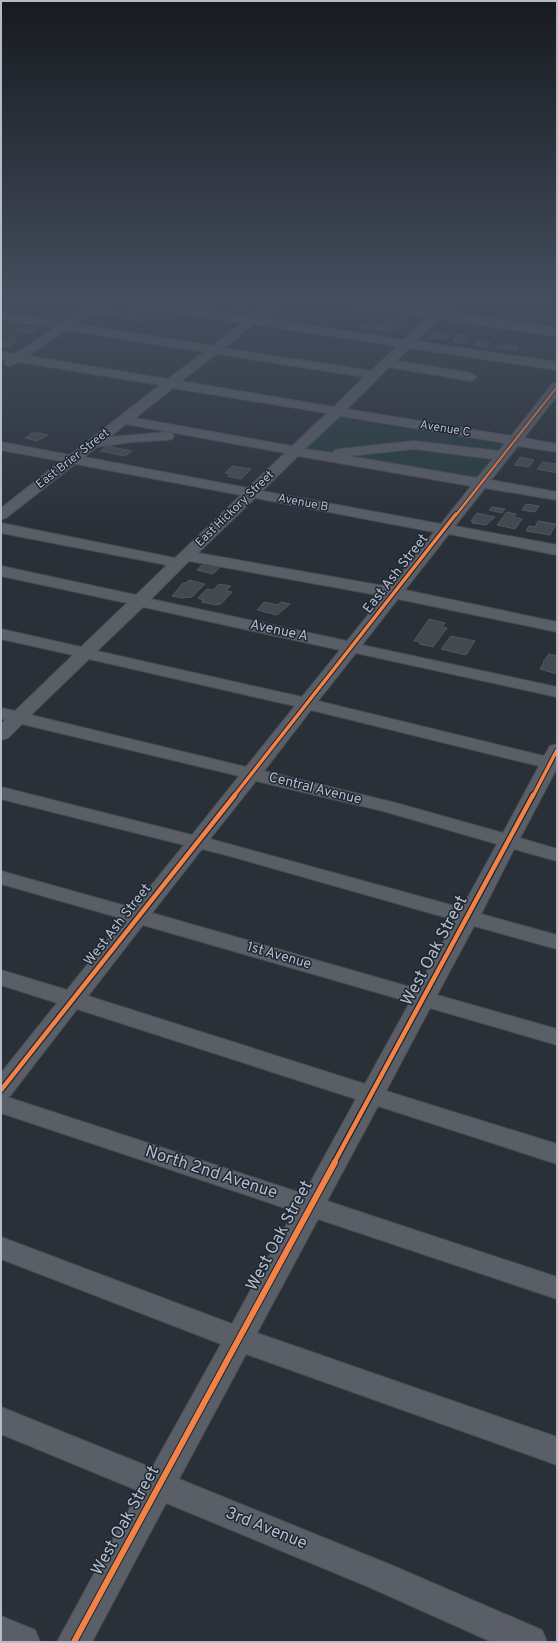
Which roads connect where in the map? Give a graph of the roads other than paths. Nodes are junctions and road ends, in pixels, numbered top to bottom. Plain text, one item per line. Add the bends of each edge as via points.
1 (133, 378) edge
2 (179, 378) edge
3 (371, 378) edge
4 (171, 384) junction
5 (557, 387) edge
6 (551, 403) edge
7 (336, 411) junction
8 (124, 420) junction
9 (202, 435) junction
10 (515, 441) junction
11 (94, 443) junction
12 (1, 446) edge
13 (557, 448) edge
14 (295, 451) junction
15 (320, 456) junction
16 (503, 456) junction
17 (73, 459) junction
18 (481, 484) junction
19 (251, 493) junction
20 (557, 496) edge
21 (1, 514) edge
22 (1, 528) edge
23 (445, 529) junction
24 (557, 550) edge
25 (182, 560) junction
26 (1, 571) edge
27 (395, 593) junction
28 (139, 602) junction
29 (557, 627) edge
30 (1, 634) edge
31 (353, 646) junction
32 (85, 653) junction
33 (557, 692) edge
34 (308, 704) junction
35 (10, 715) edge
36 (1, 734) edge
37 (554, 756) edge
38 (252, 774) junction
39 (1, 793) edge
40 (198, 842) junction
41 (508, 842) junction
42 (557, 855) edge
43 (1, 877) edge
44 (139, 916) junction
45 (468, 917) junction
46 (557, 942) edge
47 (1, 977) edge
48 (424, 998) junction
49 (73, 999) junction
50 (557, 1038) edge
51 (1, 1090) edge
52 (372, 1095) junction
53 (1, 1104) edge
54 (557, 1154) edge
55 (311, 1206) junction
56 (1, 1248) edge
57 (557, 1288) edge
58 (239, 1339) junction
59 (1, 1420) edge
60 (557, 1452) edge
61 (160, 1485) junction
62 (1, 1632) edge
63 (23, 1642) edge
64 (74, 1642) edge
65 (530, 1642) edge

1 - 4 street, Avenue C
2 - 4 street, East Brier Street
3 - 7 street, East Hickory Street
4 - 7 street, Avenue C
4 - 8 street, East Brier Street
5 - 6 street, East Ash Street
6 - 10 street, East Ash Street
7 - 10 street, Avenue C
7 - 14 street, East Hickory Street
8 - 9 street
8 - 11 street, East Brier Street
9 - 11 street via 132,438
9 - 14 street
10 - 13 street, Avenue C
10 - 16 street, East Ash Street
11 - 17 street, East Brier Street
12 - 17 street, Avenue B
14 - 15 street
14 - 19 street, East Hickory Street
15 - 16 street via 414,445
15 - 18 street
16 - 18 street, East Ash Street
17 - 19 street, Avenue B
17 - 21 street, East Brier Street
18 - 20 street
18 - 23 street, East Ash Street
19 - 23 street, Avenue B
19 - 25 street, East Hickory Street
22 - 25 street
23 - 24 street, Avenue B
23 - 27 street, East Ash Street
25 - 27 street
25 - 28 street, East Hickory Street
26 - 28 street, Avenue A
27 - 29 street
27 - 31 street, East Ash Street
28 - 31 street, Avenue A
28 - 32 street, East Hickory Street
30 - 32 street
31 - 33 street, Avenue A
31 - 34 street, East Ash Street
32 - 34 street
32 - 35 street, East Hickory Street
34 - 37 street
34 - 38 street, East Ash Street
35 - 36 street, East Hickory Street
35 - 38 street, Central Avenue
37 - 41 street, West Oak Street
38 - 40 street, West Ash Street
38 - 41 street, Central Avenue via 389,807
39 - 40 street
40 - 44 street, West Ash Street
40 - 45 street
41 - 42 street, Central Avenue
41 - 45 street, West Oak Street
43 - 44 street, 1st Avenue
44 - 48 street, 1st Avenue
44 - 49 street, West Ash Street
45 - 46 street
45 - 48 street, West Oak Street
47 - 49 street
48 - 50 street, 1st Avenue
48 - 52 street, West Oak Street
49 - 51 street, West Ash Street
49 - 52 street
52 - 54 street
52 - 55 street, West Oak Street
53 - 55 street, North 2nd Avenue
55 - 57 street, North 2nd Avenue
55 - 58 street, West Oak Street
56 - 58 street
58 - 60 street
58 - 61 street, West Oak Street
59 - 61 street, 3rd Avenue
61 - 64 street, West Oak Street
61 - 65 street, 3rd Avenue
62 - 63 street

